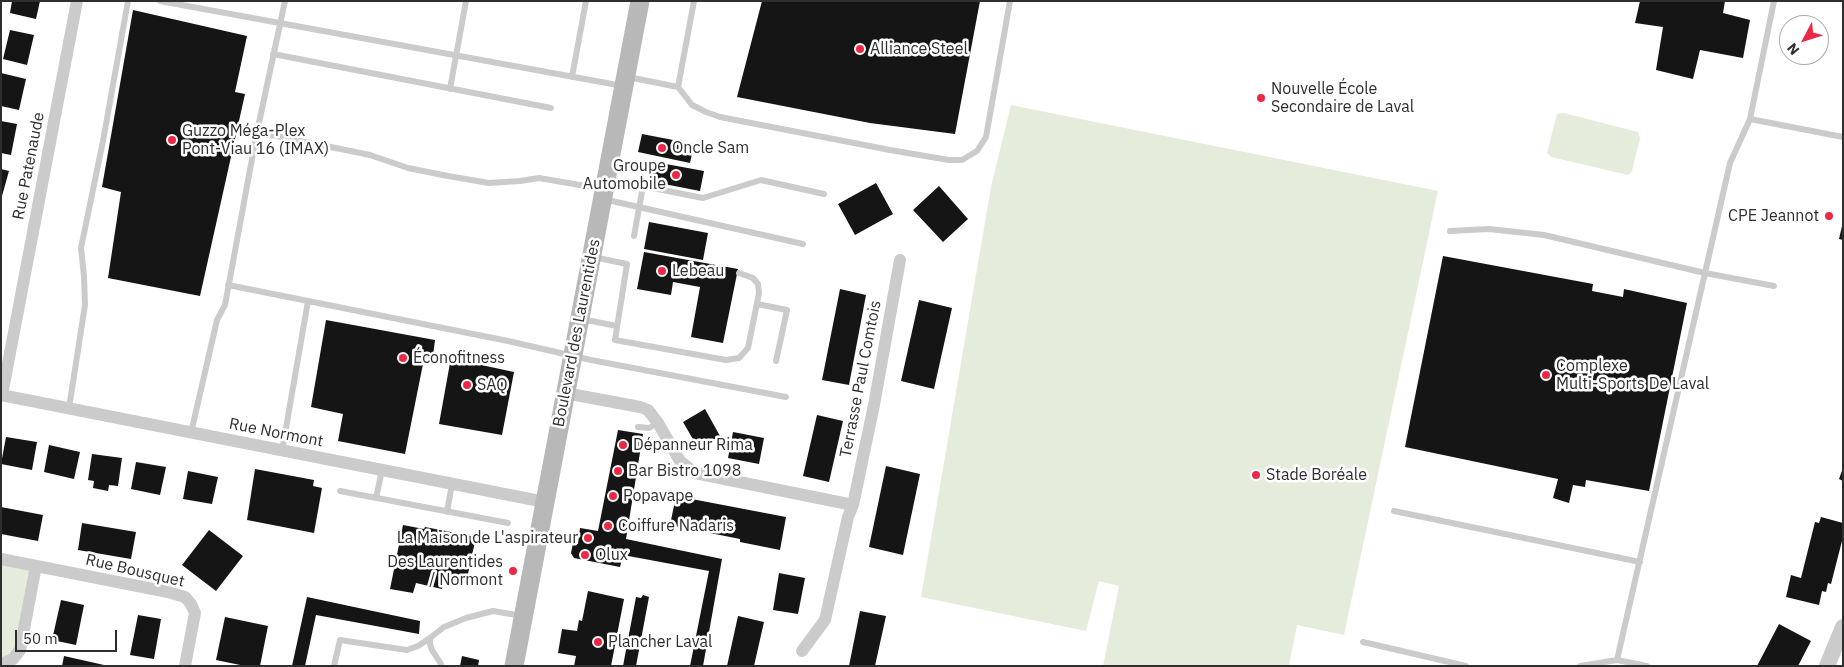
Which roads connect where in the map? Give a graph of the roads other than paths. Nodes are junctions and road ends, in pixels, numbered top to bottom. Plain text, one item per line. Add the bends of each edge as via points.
1 (77, 1) edge
2 (128, 1) edge
3 (160, 1) edge
4 (285, 1) edge
5 (466, 1) edge
6 (586, 1) edge
7 (640, 1) edge
8 (694, 1) edge
9 (1010, 1) edge
10 (1774, 1) edge
11 (280, 24) junction
12 (273, 54) junction
13 (456, 56) junction
14 (572, 77) junction
15 (625, 81) junction
16 (678, 87) junction
17 (450, 89) junction
18 (552, 108) dead end
19 (1750, 119) junction
20 (257, 132) junction
21 (1843, 137) edge
22 (643, 186) junction
23 (604, 189) junction
24 (824, 194) dead end
25 (640, 207) junction
26 (1450, 231) dead end
27 (634, 236) dead end
28 (803, 244) dead end
29 (591, 257) junction
30 (900, 260) dead end
31 (739, 273) dead end
32 (1705, 273) junction
33 (228, 285) junction
34 (1774, 286) dead end
35 (308, 301) junction
36 (757, 304) junction
37 (580, 319) junction
38 (617, 326) junction
39 (573, 356) junction
40 (776, 362) dead end
41 (565, 393) junction
42 (2, 395) edge
43 (786, 397) dead end
44 (69, 408) junction
45 (658, 423) junction
46 (638, 427) dead end
47 (191, 433) junction
48 (282, 451) junction
49 (382, 470) junction
50 (452, 484) junction
51 (340, 491) dead end
52 (376, 498) junction
53 (545, 502) junction
54 (852, 504) junction
55 (1394, 511) dead end
56 (447, 512) junction
57 (508, 523) dead end
58 (1, 559) edge
59 (1640, 562) junction
60 (36, 566) junction
61 (523, 616) junction
62 (1843, 627) edge
63 (430, 638) junction
64 (1363, 642) dead end
65 (802, 651) dead end
66 (1617, 660) junction
67 (1, 664) edge
68 (441, 664) dead end
69 (185, 666) edge
70 (334, 666) edge
71 (514, 666) edge
72 (1466, 666) edge
73 (1580, 666) edge
74 (1647, 666) edge
75 (1827, 666) edge

1 - 42 street, Rue Patenaude
2 - 44 lane via 81,248 84,305
3 - 11 lane
4 - 11 lane
5 - 13 lane
6 - 14 lane
7 - 15 main road, Boulevard des Laurentides
8 - 16 lane
9 - 16 lane via 986,137 977,151 962,160 890,150 727,119 697,108
10 - 19 lane
11 - 12 lane
11 - 13 lane
12 - 17 lane
12 - 20 lane
13 - 14 lane
13 - 17 lane
14 - 15 lane
15 - 16 lane
15 - 23 main road, Boulevard des Laurentides
17 - 18 lane
19 - 21 lane
19 - 32 lane via 1730,163
20 - 23 lane via 370,155 408,168 489,183 539,178
20 - 33 lane
22 - 23 lane
22 - 24 lane via 703,198 761,180
22 - 25 lane
23 - 25 lane
23 - 29 main road, Boulevard des Laurentides
25 - 27 lane
25 - 28 lane
26 - 32 lane via 1489,229 1537,234
29 - 37 main road, Boulevard des Laurentides
29 - 38 lane via 627,264
30 - 54 street, Terrasse Paul Comtois
31 - 36 lane via 753,278 758,284
32 - 34 lane
32 - 59 lane
33 - 35 lane
33 - 47 lane
35 - 39 lane
35 - 48 lane
36 - 38 lane via 750,345 742,356 733,360 615,340
36 - 40 lane via 787,310
37 - 38 lane
37 - 39 main road, Boulevard des Laurentides
39 - 41 main road, Boulevard des Laurentides
39 - 43 lane
41 - 45 street via 642,407
41 - 53 main road, Boulevard des Laurentides
42 - 44 street, Rue Normont
44 - 47 street, Rue Normont
45 - 46 lane via 648,428
45 - 54 street via 680,461 695,473
47 - 48 street, Rue Normont
48 - 49 street, Rue Normont
49 - 50 street, Rue Normont
49 - 52 lane
50 - 53 street, Rue Normont
50 - 56 lane
51 - 52 lane
52 - 56 lane
53 - 61 main road, Boulevard des Laurentides
54 - 65 street, Terrasse Paul Comtois via 825,620
55 - 59 lane
56 - 57 lane
58 - 60 street, Rue Bousquet
59 - 66 lane
60 - 67 street via 20,650 13,659
60 - 69 street, Rue Bousquet via 185,597 195,613
61 - 63 lane via 493,611 483,613 444,627
61 - 71 main road, Boulevard des Laurentides
62 - 75 street
63 - 68 lane via 432,650
63 - 70 lane via 407,650 340,640
64 - 72 lane
66 - 73 lane
66 - 74 lane

